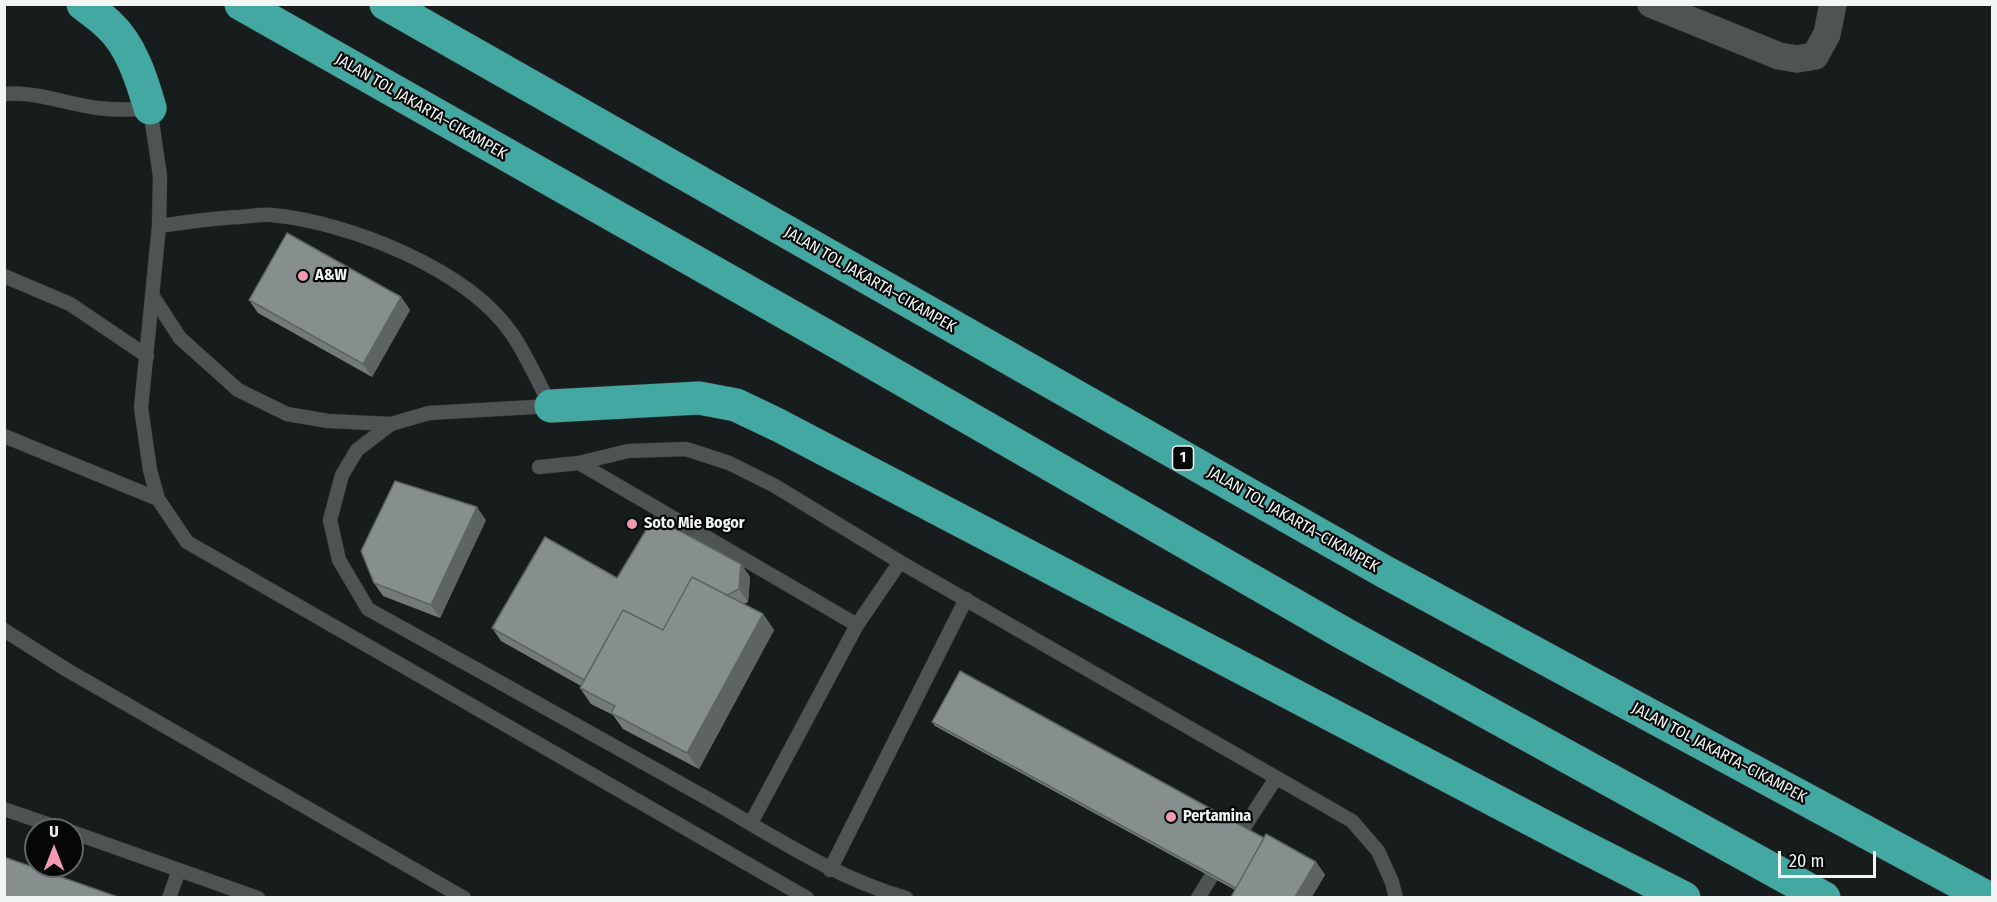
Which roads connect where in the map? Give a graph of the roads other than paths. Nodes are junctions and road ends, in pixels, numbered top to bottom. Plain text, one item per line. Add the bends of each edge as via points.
1 (83, 4) edge
2 (241, 4) edge
3 (386, 4) edge
4 (1651, 4) edge
5 (1833, 4) edge
6 (4, 93) edge
7 (150, 108) junction
8 (159, 226) junction
9 (4, 276) edge
10 (152, 295) junction
11 (147, 356) junction
12 (551, 406) junction
13 (391, 424) junction
14 (4, 436) edge
15 (579, 463) junction
16 (539, 467) dead end
17 (158, 499) junction
18 (900, 562) junction
19 (966, 599) junction
20 (857, 625) junction
21 (4, 630) edge
22 (1276, 778) junction
23 (4, 809) edge
24 (30, 818) edge
25 (751, 823) junction
26 (1243, 828) edge
27 (84, 836) edge
28 (179, 870) junction
29 (830, 870) junction
30 (1211, 877) edge
31 (169, 897) edge
32 (258, 897) edge
33 (464, 897) edge
34 (807, 897) edge
35 (906, 897) edge
36 (1198, 897) edge
37 (1396, 897) edge
38 (1684, 897) edge
39 (1824, 897) edge
40 (1988, 897) edge

1 - 7 highway via 111,26 127,49
2 - 39 highway, JALAN TOL JAKARTA–CIKAMPEK via 1343,633
3 - 40 highway, JALAN TOL JAKARTA–CIKAMPEK / 1 via 1385,572
4 - 5 street via 1779,56 1797,59 1815,56 1827,34
6 - 7 lane via 19,92 97,108
7 - 8 lane via 160,176
8 - 10 lane
8 - 12 lane via 270,215 321,222 408,255 450,278 487,305 512,333
9 - 11 lane via 70,304
10 - 11 lane
10 - 13 lane via 180,338 238,390 287,414 328,421
11 - 17 lane via 141,408
12 - 13 lane via 429,413
12 - 38 highway via 699,398 736,405
13 - 25 lane via 357,450 342,475 330,520 339,560 369,609
14 - 17 lane
15 - 16 lane
15 - 18 lane via 628,451 686,449 729,463 775,486
15 - 20 lane
17 - 34 lane via 187,542
18 - 19 lane
18 - 20 lane
19 - 22 lane
19 - 29 lane
20 - 25 lane
21 - 33 lane
22 - 26 lane
22 - 37 lane via 1352,821 1378,851
23 - 24 lane
25 - 29 lane
27 - 28 lane
28 - 31 lane
28 - 32 lane
29 - 35 lane
30 - 36 lane

